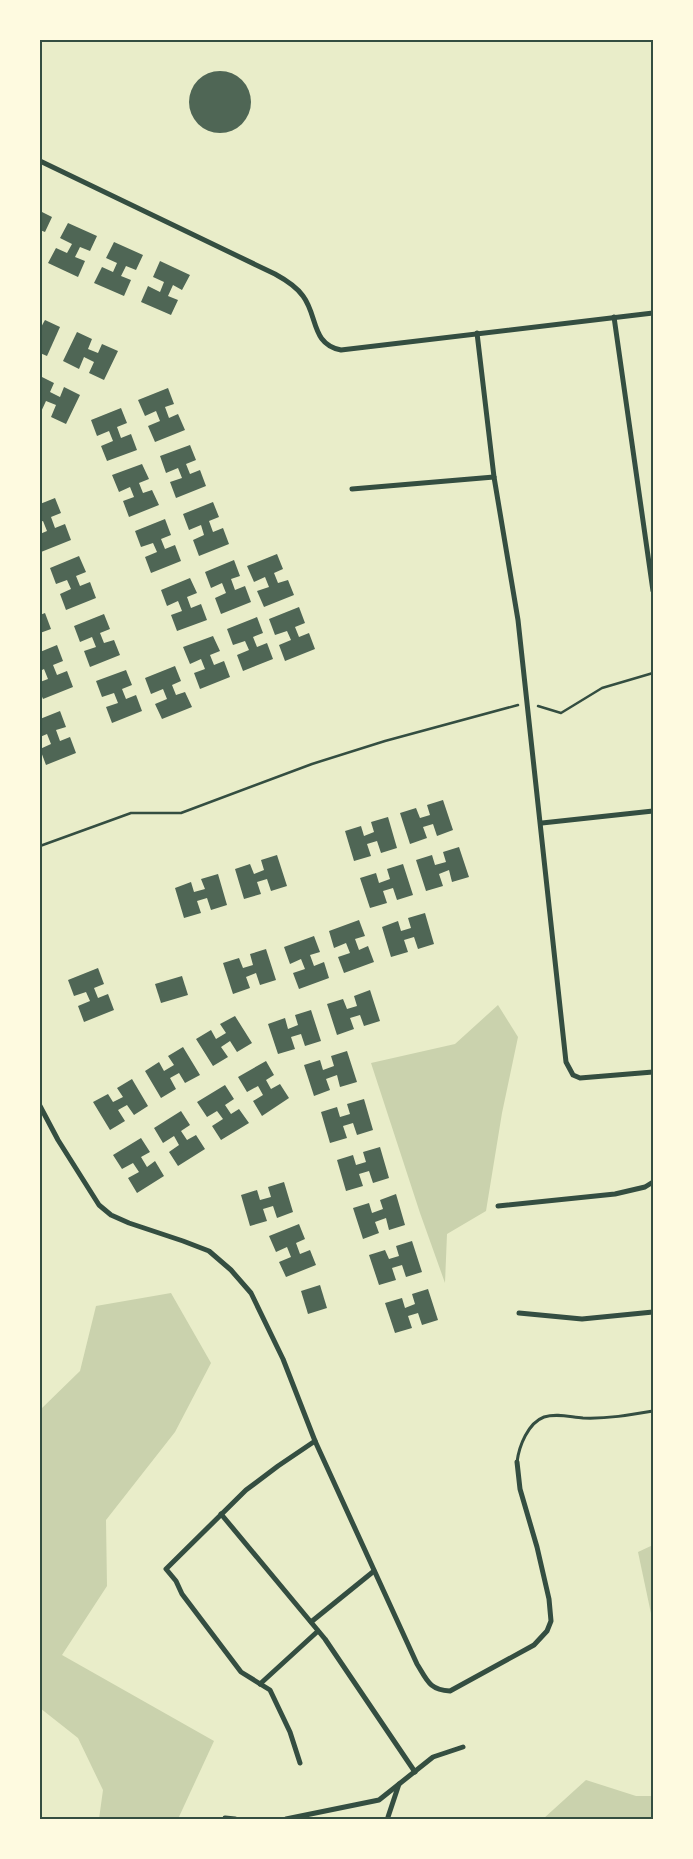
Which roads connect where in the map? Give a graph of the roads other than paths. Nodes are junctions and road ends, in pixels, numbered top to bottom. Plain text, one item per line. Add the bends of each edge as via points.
1 (40, 161) edge
2 (653, 313) edge
3 (614, 318) junction
4 (477, 333) junction
5 (494, 477) junction
6 (352, 488) dead end
7 (653, 590) edge
8 (653, 811) edge
9 (542, 823) junction
10 (653, 1072) edge
11 (40, 1106) edge
12 (653, 1182) edge
13 (498, 1206) dead end
14 (653, 1312) edge
15 (519, 1314) dead end
16 (653, 1411) edge
17 (315, 1441) junction
18 (516, 1462) joint
19 (221, 1514) junction
20 (374, 1571) junction
21 (311, 1622) junction
22 (318, 1631) junction
23 (260, 1684) junction
24 (464, 1746) dead end
25 (300, 1764) dead end
26 (414, 1772) junction
27 (399, 1784) junction
28 (225, 1818) edge
29 (235, 1819) edge
30 (286, 1819) edge
31 (389, 1819) edge

1 - 4 street via 292,284 304,297 322,341 331,348 341,350
2 - 3 street
3 - 4 street
3 - 7 street
4 - 5 street
5 - 6 street
5 - 9 street via 518,620
8 - 9 street
9 - 10 street via 564,1049 569,1069 580,1078
11 - 17 street via 99,1205 129,1223 209,1251 251,1293 283,1359
12 - 13 street via 616,1194
14 - 15 street via 582,1319
16 - 18 lane via 620,1417 544,1417 526,1435 518,1448
17 - 19 street via 246,1490
17 - 20 street
18 - 20 street via 547,1590 551,1621 547,1631 534,1645 450,1692 438,1691 429,1684 417,1664
19 - 21 street
19 - 23 street via 166,1569 241,1672
20 - 21 street
21 - 22 street
22 - 23 street
22 - 26 street
23 - 25 street via 270,1690 290,1732
24 - 26 street via 433,1757
26 - 27 street
27 - 30 street via 379,1800
27 - 31 street
28 - 29 street

